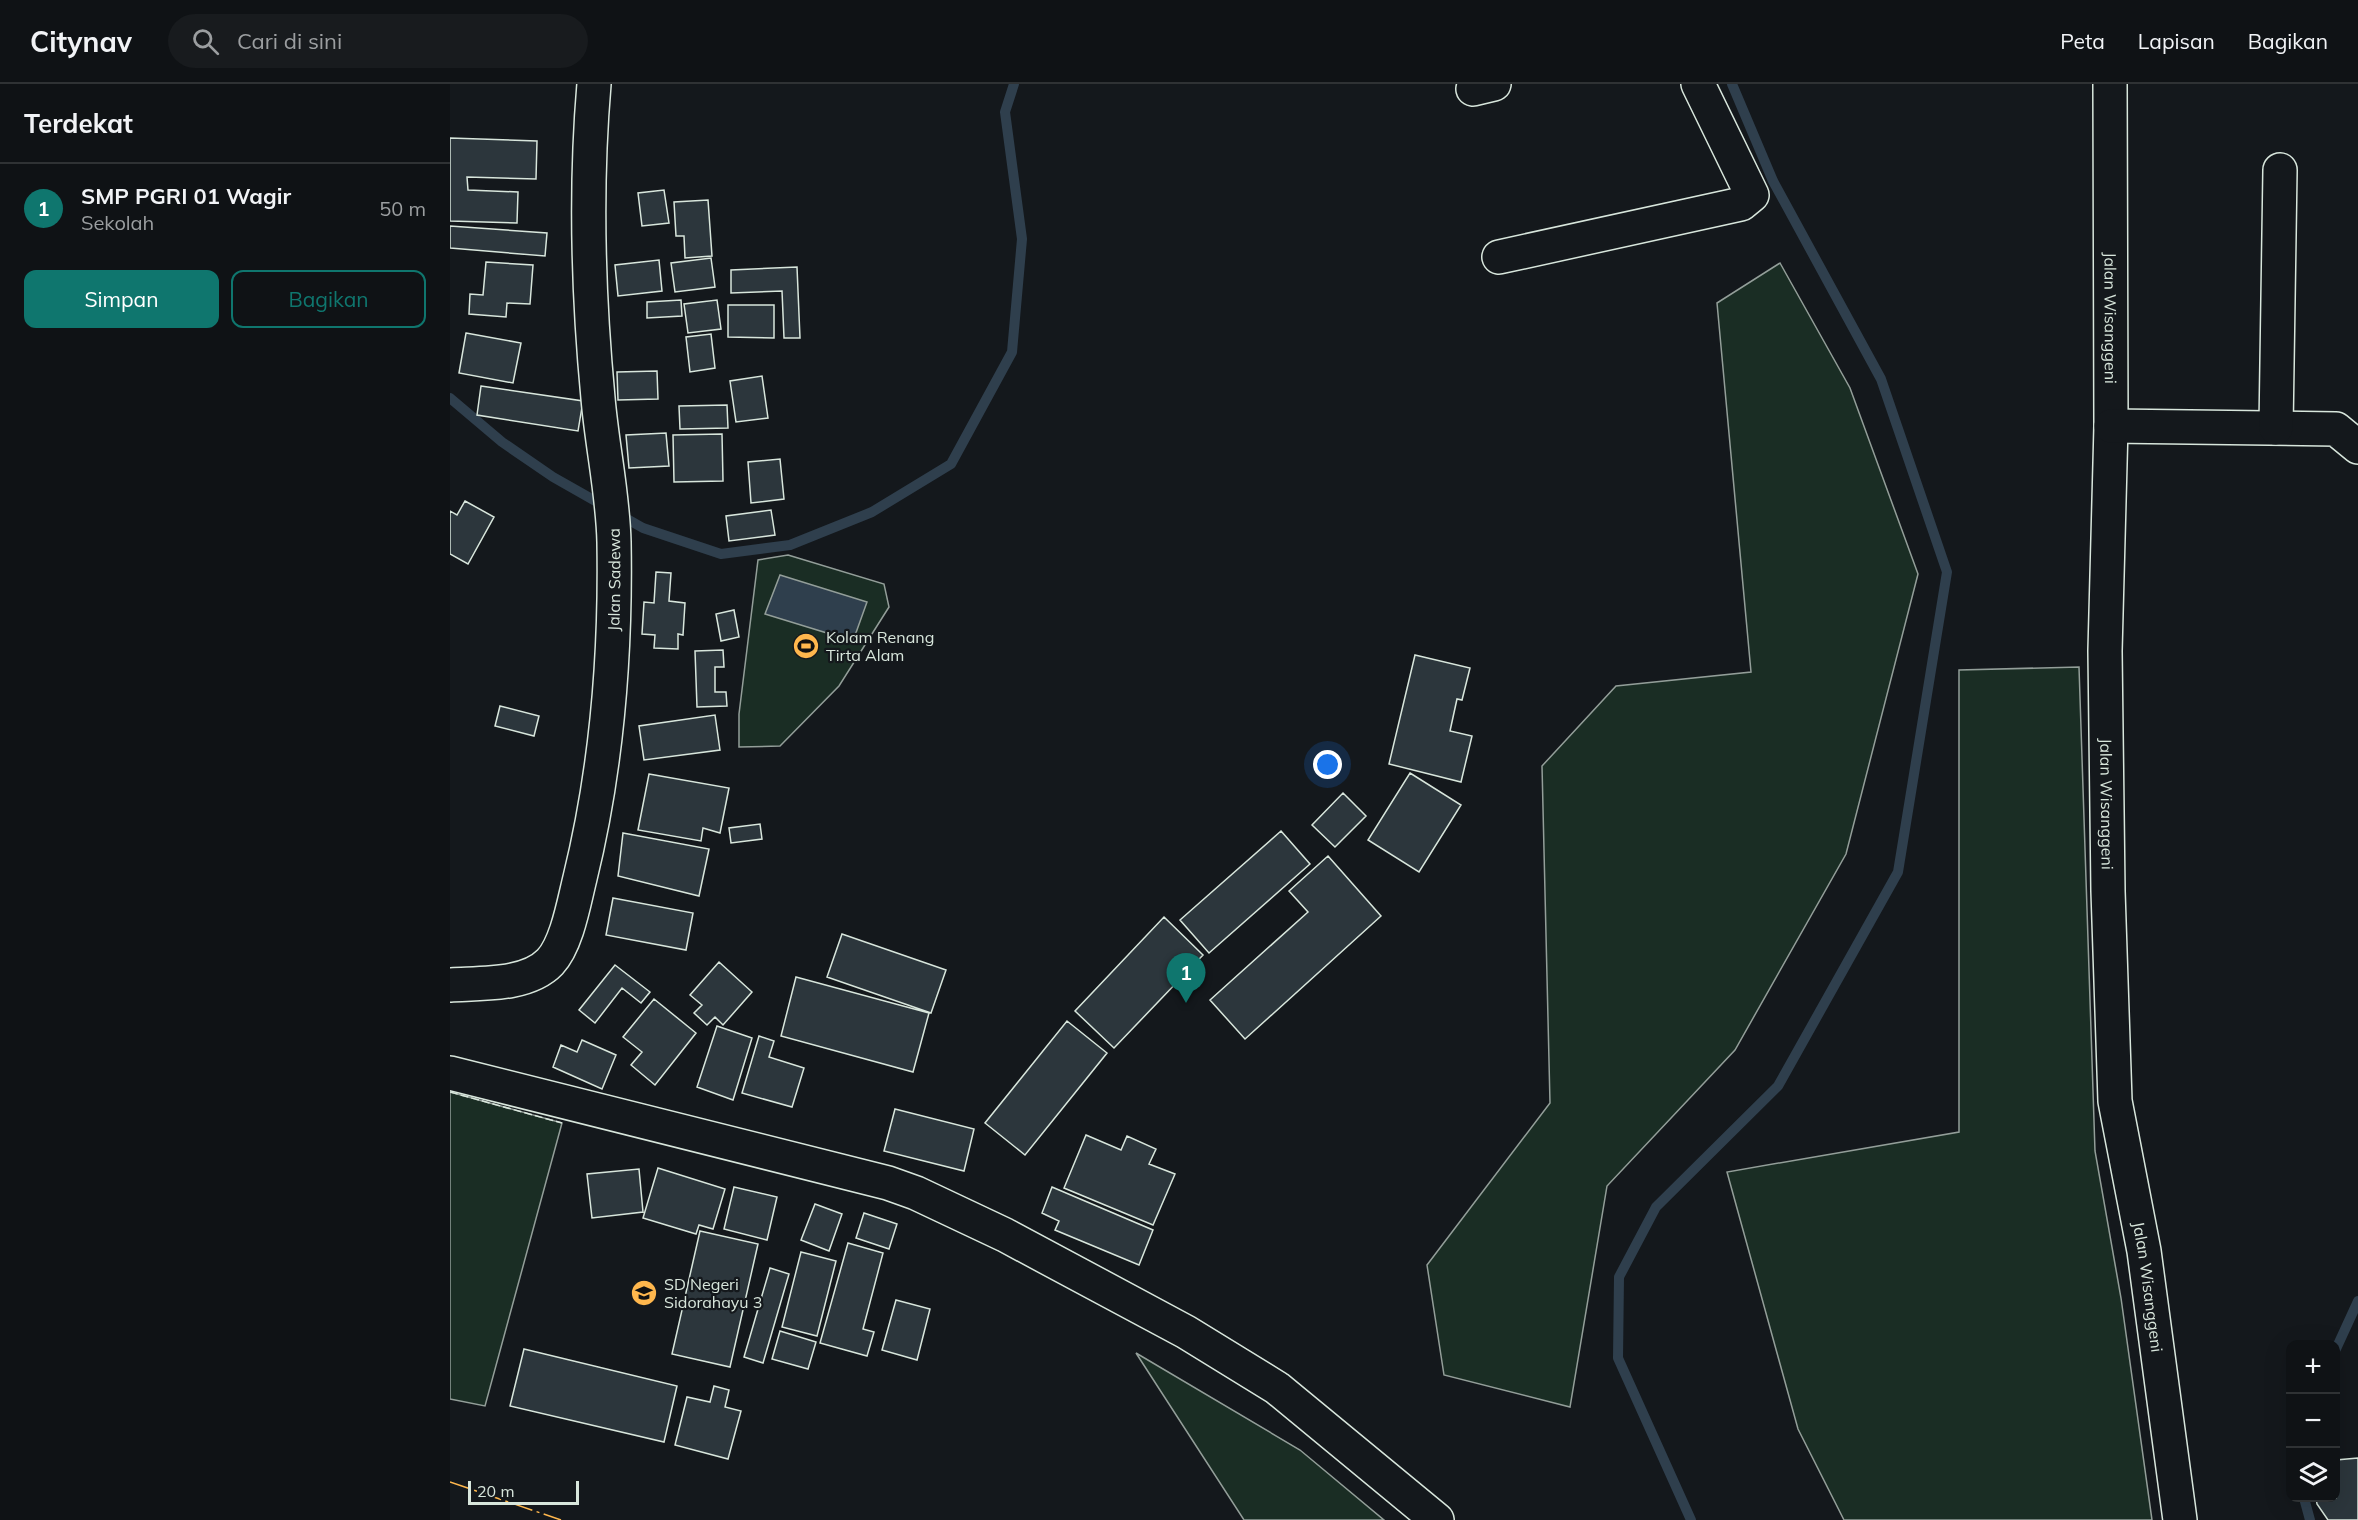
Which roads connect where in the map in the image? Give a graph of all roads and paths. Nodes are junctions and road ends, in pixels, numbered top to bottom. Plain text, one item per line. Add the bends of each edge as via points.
1 (594, 84) edge
2 (1698, 84) edge
3 (2110, 84) edge
4 (2280, 170) dead end
5 (1499, 257) dead end
6 (2110, 426) junction
7 (2276, 428) junction
8 (2358, 447) edge
9 (450, 985) edge
10 (450, 1073) edge
11 (1437, 1520) edge
12 (2180, 1520) edge

1 - 9 street, Jalan Sadewa via 588,159 590,289 614,540 607,741 587,850 567,928 552,960 536,974
2 - 5 street via 1752,195 1741,204
3 - 6 street, Jalan Wisanggeni
4 - 7 street
6 - 7 street
6 - 12 street, Jalan Wisanggeni via 2105,651 2115,1101 2144,1251
7 - 8 street via 2336,429
10 - 11 street via 916,1193 1015,1240 1165,1321 1276,1388

